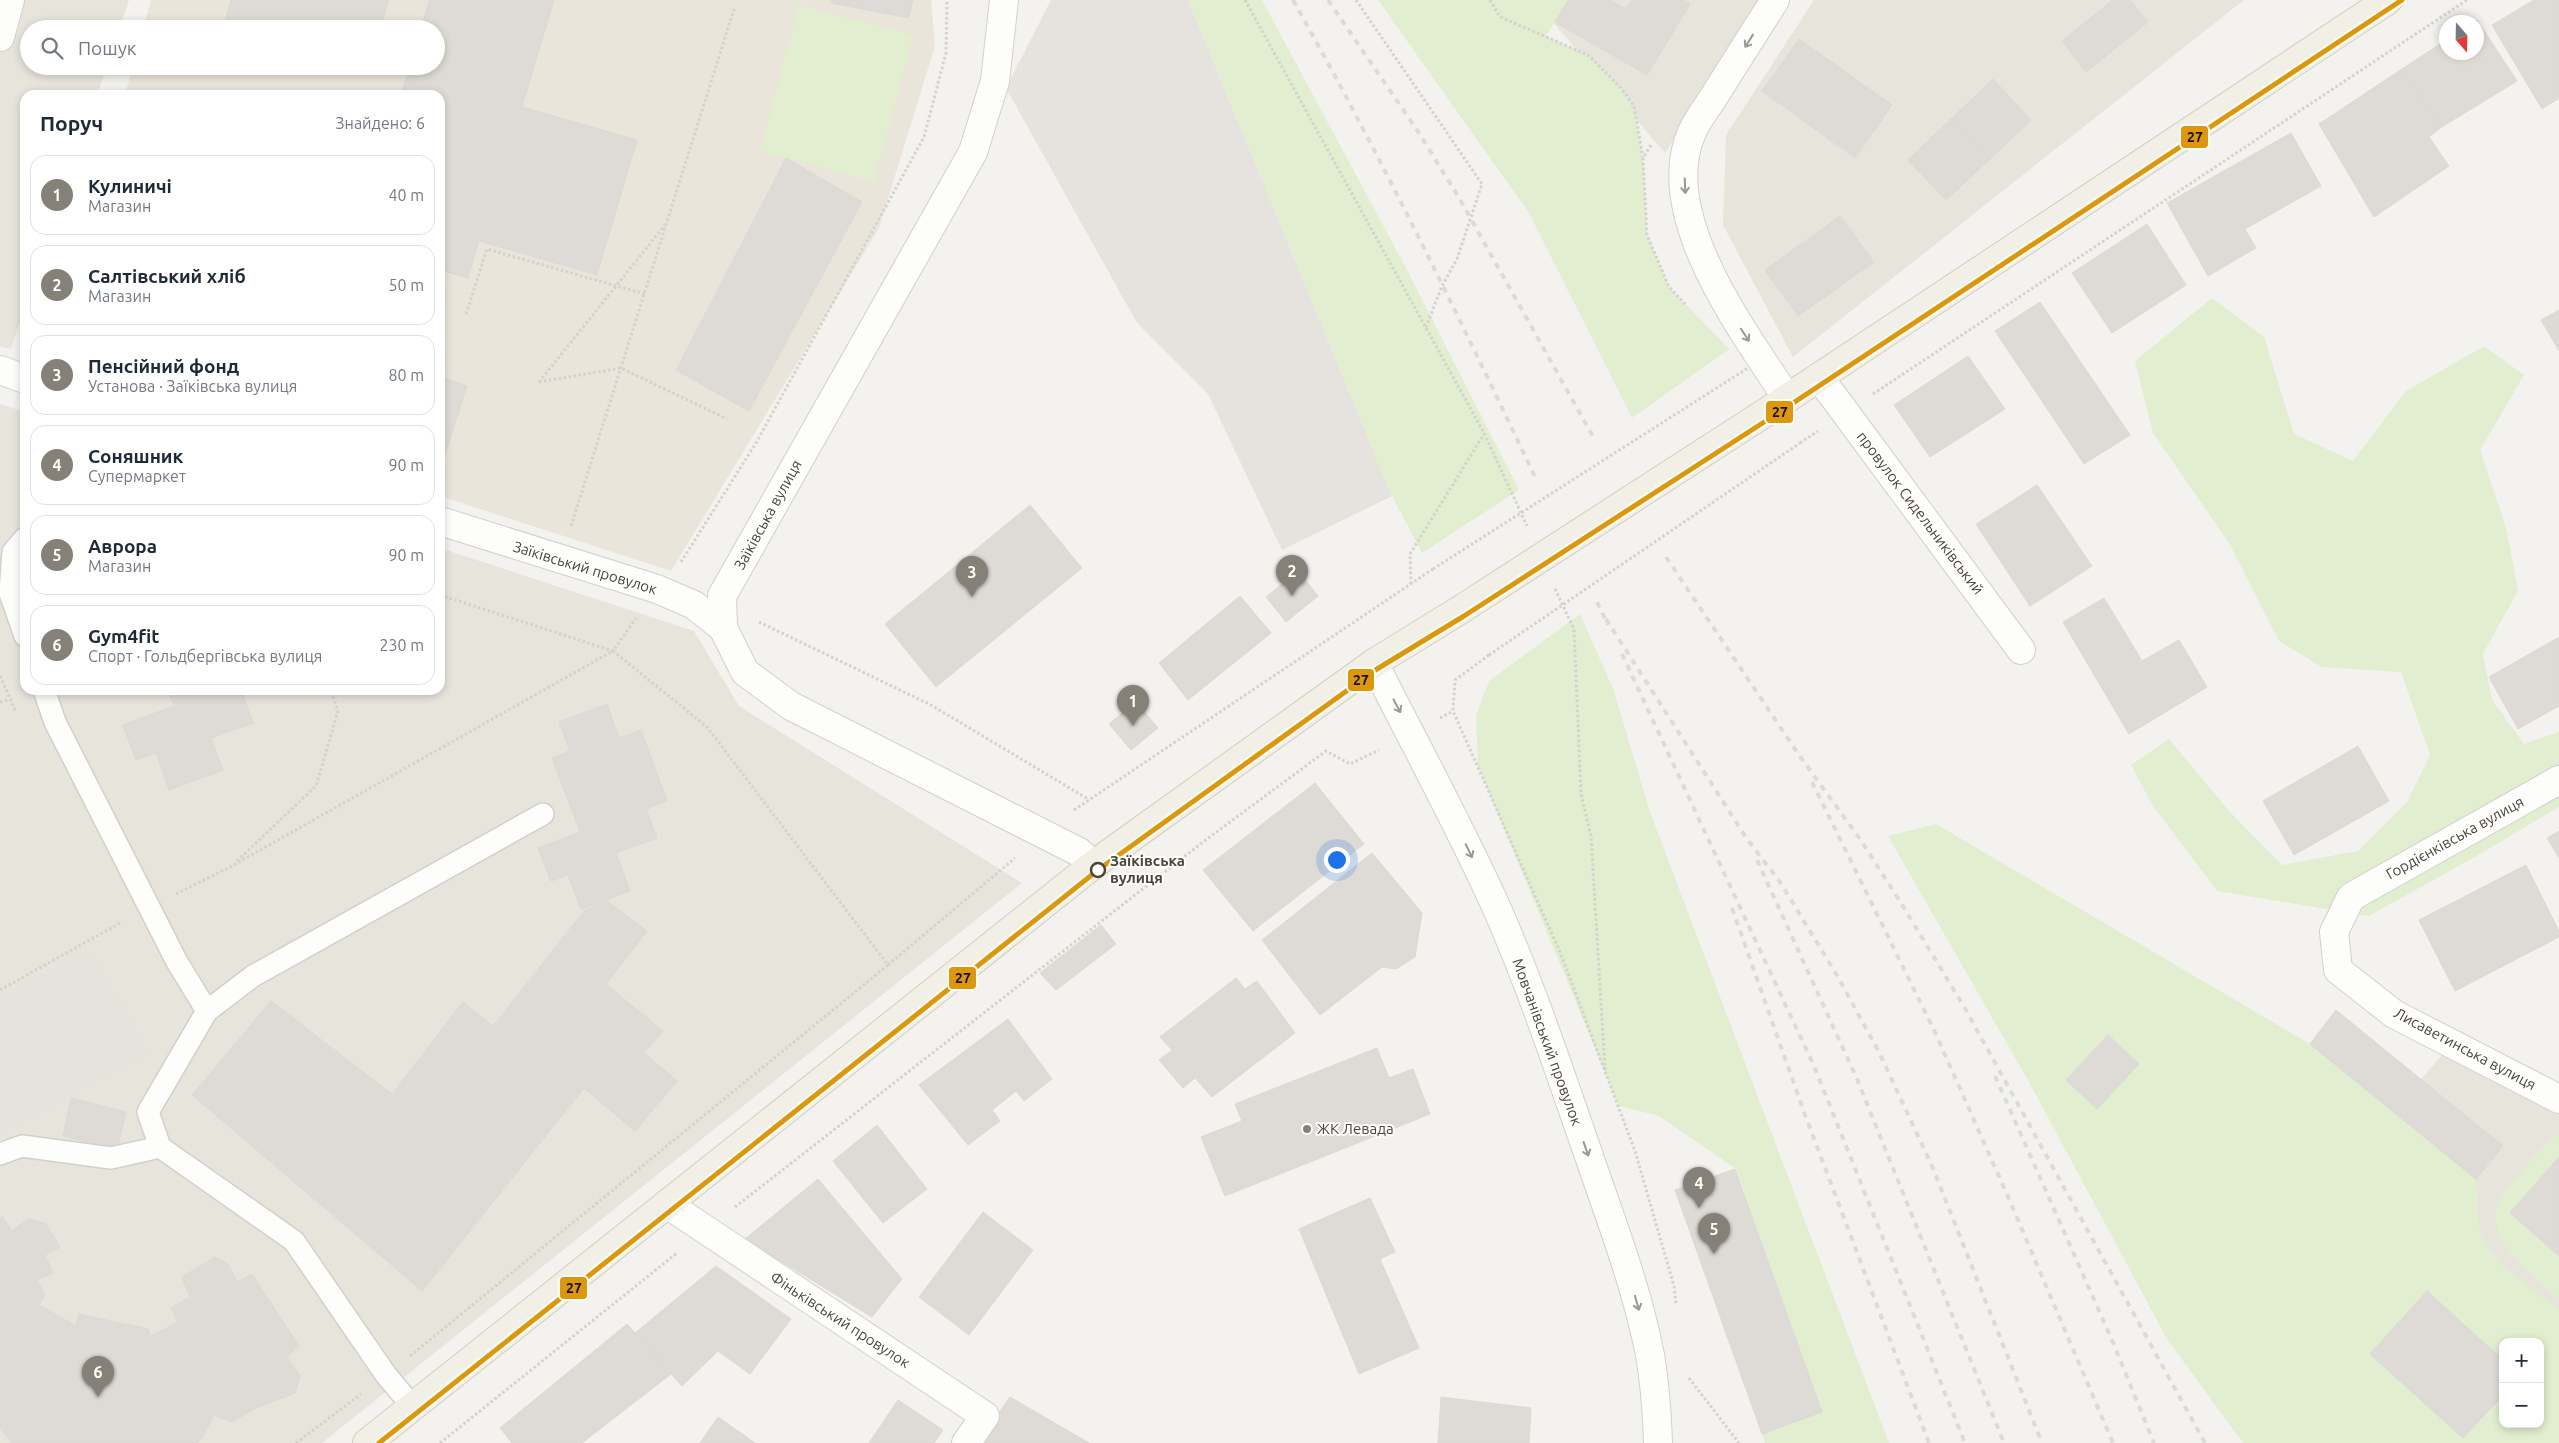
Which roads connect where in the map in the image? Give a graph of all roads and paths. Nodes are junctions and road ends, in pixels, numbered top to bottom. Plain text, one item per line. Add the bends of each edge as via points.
1 (10, 0) edge
2 (947, 0) edge
3 (1004, 0) edge
4 (1246, 0) edge
5 (1356, 0) edge
6 (1490, 0) edge
7 (1775, 0) edge
8 (2388, 0) edge
9 (2467, 0) edge
10 (736, 6) dead end
11 (0, 37) edge
12 (1644, 158) dead end
13 (666, 223) junction
14 (616, 286) junction
15 (644, 294) junction
16 (466, 314) dead end
17 (1426, 327) junction
18 (621, 368) junction
19 (1748, 368) dead end
20 (0, 370) edge
21 (20, 377) edge
22 (1819, 377) junction
23 (1779, 404) junction
24 (1846, 412) junction
25 (727, 419) dead end
26 (1484, 433) junction
27 (445, 523) edge
28 (570, 528) dead end
29 (1529, 531) dead end
30 (13, 547) edge
31 (677, 569) dead end
32 (1411, 584) junction
33 (1554, 585) dead end
34 (722, 596) junction
35 (445, 597) edge
36 (20, 621) edge
37 (723, 628) junction
38 (2021, 650) dead end
39 (613, 651) dead end
40 (1489, 655) dead end
41 (1374, 663) junction
42 (46, 695) edge
43 (333, 695) edge
44 (9, 700) dead end
45 (0, 702) edge
46 (1452, 711) dead end
47 (1411, 733) junction
48 (2559, 780) edge
49 (543, 814) dead end
50 (1092, 865) junction
51 (232, 866) dead end
52 (2351, 897) joint
53 (888, 965) dead end
54 (207, 1011) junction
55 (1605, 1070) dead end
56 (2559, 1099) edge
57 (160, 1148) junction
58 (0, 1154) edge
59 (667, 1204) junction
60 (704, 1231) junction
61 (1684, 1371) dead end
62 (386, 1375) junction
63 (413, 1407) junction
64 (296, 1443) edge
65 (367, 1443) edge
66 (440, 1443) edge
67 (966, 1443) edge
68 (1658, 1443) edge
69 (1739, 1443) edge

1 - 11 street
2 - 31 path via 946,53 924,137 756,443
3 - 34 street, Заїківська вулиця via 996,81 973,152
4 - 17 path
5 - 17 path via 1482,184 1457,259
6 - 12 path via 1500,17 1588,55 1621,88 1634,106
7 -> 23 street via 1692,132 1685,158 1685,180 1690,221 1706,264
8 - 22 main road
9 - 24 path
10 - 13 path
13 - 14 path
13 - 15 path
14 - 15 path
14 - 16 path via 487,249
14 - 18 path via 539,382
15 - 18 path
17 - 26 path
18 - 25 path
18 - 28 path
19 - 32 path, bridge
20 - 21 street
22 - 23 main road
22 - 24 street, провулок Сидельниківський
23 - 41 main road, bridge
24 - 38 street, провулок Сидельниківський
24 - 40 path, bridge
26 - 29 path
26 - 32 path via 1410,554
27 - 37 street, Заїківський провулок via 657,590 694,605
30 - 36 lane via 10,592
32 - 34 path via 1088,799 930,705 738,612
33 - 55 path via 1574,629 1581,794 1591,836
34 - 37 street
35 - 39 path
37 - 50 street via 744,672 791,706 1079,852
41 -> 47 street, Мовчанівський провулок
41 - 50 main road
42 - 54 lane via 55,722 177,962
43 - 51 path via 338,711 316,786
44 - 45 path
46 - 47 path
47 - 60 path via 1350,764 1326,751 1203,842
47 -> 68 street, Мовчанівський провулок via 1498,911 1560,1071 1638,1304 1650,1356
48 - 52 street, Гордієнківська вулиця
49 - 54 lane via 253,976
50 - 59 main road
52 - 56 street, Лисаветинська вулиця via 2334,932 2338,970 2394,1014
53 - 62 path
54 - 57 lane via 148,1112
57 - 58 lane via 111,1158 22,1146
57 - 62 lane via 294,1241
59 - 60 street, Фіньківський провулок
59 - 63 main road
60 - 66 path
60 - 67 street, Фіньківський провулок via 986,1416
61 - 69 path
62 - 63 lane
62 - 64 path
63 - 65 main road

